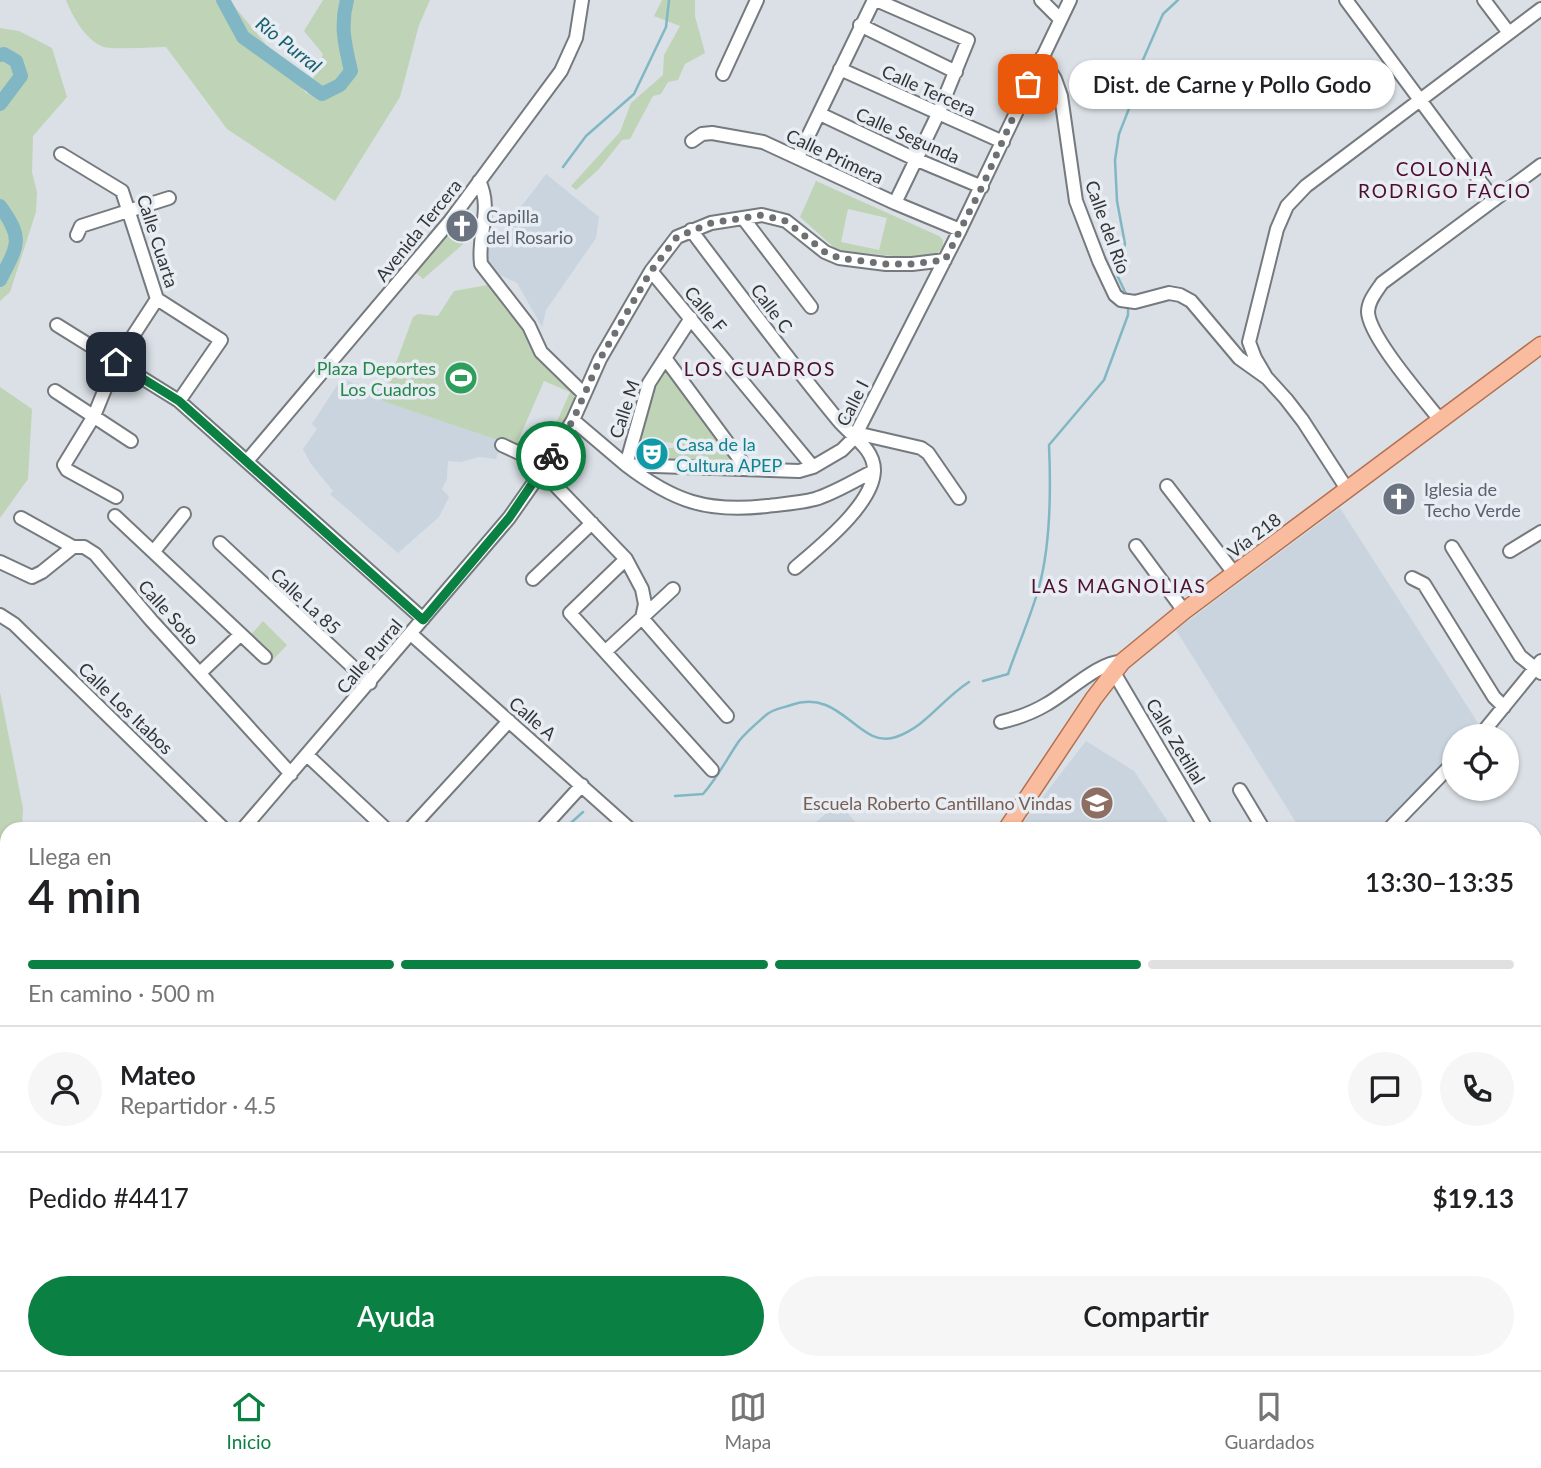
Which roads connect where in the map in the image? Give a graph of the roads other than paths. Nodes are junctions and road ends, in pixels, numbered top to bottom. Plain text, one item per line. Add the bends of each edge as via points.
1 (582, 0) edge
2 (757, 0) edge
3 (875, 0) edge
4 (1041, 0) edge
5 (1070, 0) edge
6 (1346, 0) edge
7 (1484, 0) edge
8 (1541, 9) edge
9 (1060, 19) junction
10 (860, 25) junction
11 (1509, 33) junction
12 (1042, 57) junction
13 (840, 69) junction
14 (956, 72) junction
15 (723, 74) dead end
16 (1419, 100) junction
17 (820, 114) junction
18 (938, 114) junction
19 (692, 141) dead end
20 (1003, 142) junction
21 (61, 154) dead end
22 (798, 157) junction
23 (915, 159) junction
24 (1541, 165) edge
25 (479, 181) junction
26 (982, 187) junction
27 (169, 198) dead end
28 (1494, 200) junction
29 (895, 204) junction
30 (130, 210) junction
31 (743, 218) junction
32 (691, 230) junction
33 (960, 230) junction
34 (77, 235) dead end
35 (945, 260) junction
36 (651, 271) junction
37 (157, 299) junction
38 (811, 307) dead end
39 (691, 318) junction
40 (57, 325) dead end
41 (1539, 353) edge
42 (665, 358) junction
43 (116, 362) junction
44 (1268, 378) junction
45 (55, 391) dead end
46 (584, 394) junction
47 (179, 401) junction
48 (94, 416) junction
49 (573, 420) junction
50 (1440, 420) junction
51 (855, 435) junction
52 (131, 441) dead end
53 (502, 445) dead end
54 (247, 461) junction
55 (626, 465) junction
56 (813, 467) junction
57 (747, 469) junction
58 (542, 471) junction
59 (874, 471) junction
60 (1167, 486) dead end
61 (1347, 489) junction
62 (116, 497) dead end
63 (959, 498) dead end
64 (184, 514) dead end
65 (116, 516) dead end
66 (21, 518) dead end
67 (592, 523) junction
68 (1541, 532) edge
69 (220, 543) dead end
70 (73, 547) junction
71 (1136, 547) dead end
72 (1452, 547) dead end
73 (154, 551) junction
74 (1510, 551) dead end
75 (626, 559) junction
76 (0, 562) edge
77 (795, 568) dead end
78 (1234, 573) junction
79 (1412, 578) dead end
80 (533, 579) dead end
81 (673, 589) dead end
82 (1184, 611) junction
83 (0, 615) edge
84 (642, 618) junction
85 (423, 620) junction
86 (411, 634) junction
87 (240, 635) junction
88 (606, 651) junction
89 (265, 657) dead end
90 (1117, 666) junction
91 (1539, 667) edge
92 (200, 673) junction
93 (370, 682) junction
94 (1504, 707) junction
95 (727, 716) dead end
96 (509, 721) junction
97 (1001, 722) dead end
98 (1490, 724) edge
99 (307, 755) junction
100 (712, 770) dead end
101 (291, 774) junction
102 (1442, 774) edge
103 (582, 785) junction
104 (1240, 790) dead end
105 (217, 822) edge
106 (249, 822) edge
107 (378, 822) edge
108 (416, 822) edge
109 (548, 822) edge
110 (622, 822) edge
111 (1011, 822) edge
112 (1204, 822) edge
113 (1259, 822) edge
114 (1396, 822) edge

1 - 25 street, Avenida Tercera via 567,62
2 - 15 street
3 - 10 street
3 - 14 street via 968,40
4 - 9 street
5 - 9 street
6 - 16 street
7 - 11 street
8 - 11 street
9 - 12 street
10 - 13 street
10 - 14 street
11 - 16 street
12 - 20 street
12 - 44 street, Calle del Río via 1061,96 1076,201 1115,295 1135,302 1169,293 1180,295 1191,301 1239,358
13 - 17 street
13 - 18 street, Calle Tercera
14 - 18 street
16 - 28 street
16 - 44 street via 1306,186 1287,206 1249,341
17 - 22 street
17 - 23 street, Calle Segunda
18 - 20 street, Calle Tercera
18 - 23 street
19 - 22 street, Calle Primera via 702,134 737,135
20 - 26 street
21 - 30 street, Calle Cuarta via 122,191
22 - 29 street, Calle Primera
23 - 26 street, Calle Segunda
23 - 29 street
24 - 28 street
25 - 46 street via 486,205 481,264 529,326 541,352
25 - 54 street, Avenida Tercera via 420,258
26 - 33 street
27 - 30 street
28 - 50 street via 1382,283 1368,309 1374,332
29 - 33 street, Calle Primera
30 - 34 street via 81,226
30 - 37 street, Calle Cuarta
31 - 32 street, Calle Purral
31 - 35 street, Calle Purral via 762,215 786,221 839,258 899,264
31 - 38 street
32 - 36 street, Calle Purral via 677,237
32 - 51 street, Calle C via 772,338
33 - 35 street
35 - 51 street, Calle I
36 - 39 street, Calle F
36 - 46 street, Calle Purral
37 - 43 street
37 - 47 street, Calle Cuarta via 221,340
39 - 42 street, Calle M
39 - 56 street, Calle F
40 - 43 street
41 - 50 main road, Vía 218
42 - 55 street, Calle M via 649,383
42 - 57 street
43 - 47 street
43 - 48 street
44 - 61 street, Calle del Río via 1303,421
45 - 48 street
46 - 49 street, Calle Purral
47 - 54 street
48 - 52 street
48 - 62 street via 64,465
49 - 55 street
49 - 58 street, Calle Purral
50 - 61 main road, Vía 218
51 - 56 street, Calle I via 842,450
51 - 59 street, Calle C via 868,450
51 - 63 street via 920,448
53 - 58 street via 528,457
54 - 85 street
55 - 57 street, Calle I
55 - 59 street, Calle M via 672,495 696,504 739,509 817,498
56 - 57 street, Calle I via 799,471
58 - 67 street
58 - 85 street, Calle Purral via 509,518
59 - 77 street via 858,508
60 - 78 street
61 - 78 main road, Vía 218
64 - 73 street
65 - 73 street
66 - 70 street, Calle Soto
67 - 75 street
67 - 80 street
68 - 74 street
69 - 93 street, Calle La 85
70 - 76 street via 37,576 27,576
70 - 92 street, Calle Soto via 95,554
71 - 82 street
72 - 91 street via 1520,656
73 - 87 street
75 - 84 street via 642,589
75 - 88 street via 570,613
78 - 82 main road, Vía 218
79 - 94 street via 1424,584
81 - 84 street
82 - 90 main road, Vía 218
83 - 105 street, Calle Los Itabos
84 - 88 street
84 - 95 street
85 - 86 street, Calle Purral
86 - 93 street, Calle Purral
86 - 96 street, Calle A
87 - 89 street
87 - 92 street
88 - 100 street
90 - 97 street via 1107,664 1045,705
90 - 111 main road, Vía 218
90 - 112 street, Calle Zetillal
91 - 94 street
92 - 101 street, Calle Soto
93 - 99 street, Calle Purral
94 - 98 street
96 - 103 street, Calle A
96 - 108 street
99 - 101 street, Calle Purral
99 - 107 street
101 - 106 street, Calle Purral
102 - 114 street
103 - 109 street
103 - 110 street, Calle A
104 - 113 street

